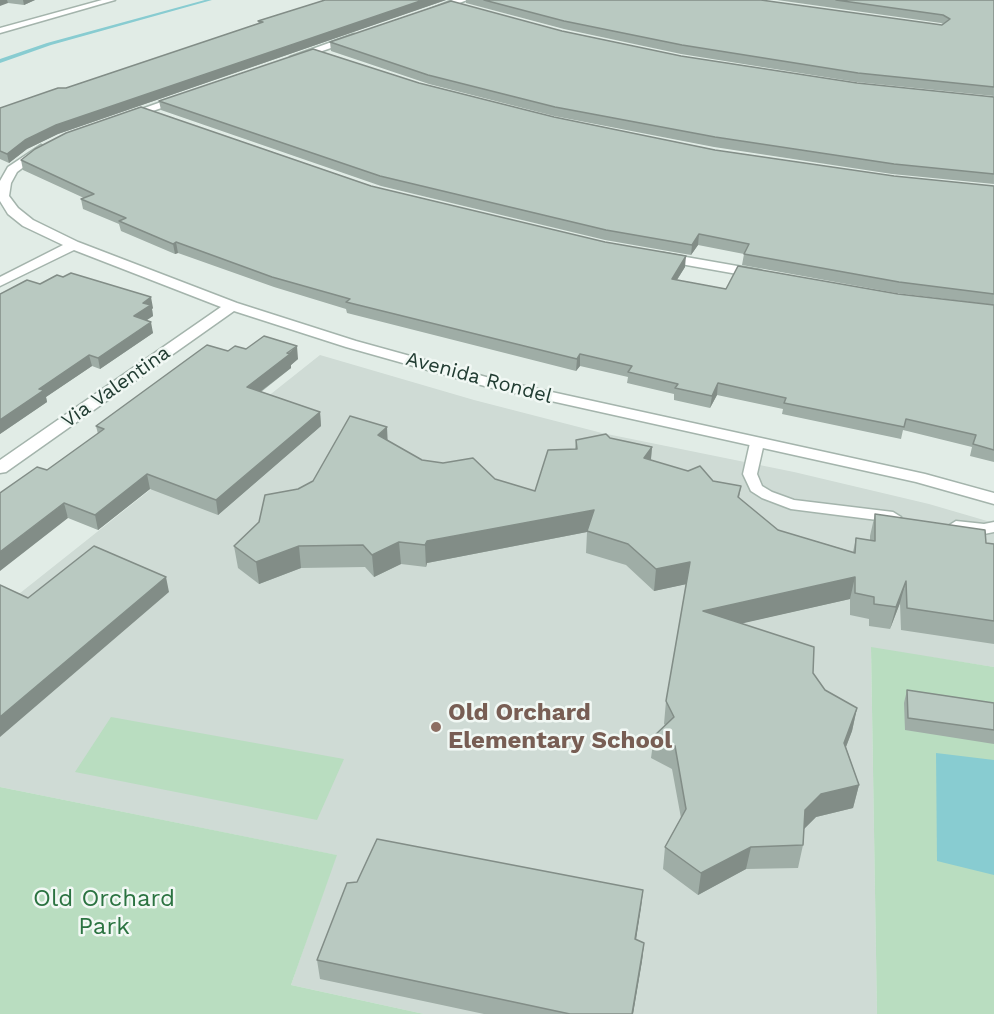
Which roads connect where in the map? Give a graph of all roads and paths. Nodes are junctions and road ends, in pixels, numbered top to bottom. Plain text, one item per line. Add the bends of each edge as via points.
1 (111, 0) edge
2 (462, 0) edge
3 (450, 4) junction
4 (472, 10) edge
5 (418, 15) edge
6 (0, 31) edge
7 (366, 33) edge
8 (313, 51) junction
9 (335, 58) edge
10 (282, 62) edge
11 (188, 95) edge
12 (145, 111) junction
13 (167, 118) edge
14 (114, 121) edge
15 (52, 143) edge
16 (72, 245) junction
17 (652, 255) edge
18 (768, 276) edge
19 (0, 282) edge
20 (232, 306) junction
21 (757, 443) junction
22 (0, 468) edge
23 (994, 499) edge
24 (903, 519) edge
25 (937, 523) edge
26 (994, 527) edge

1 - 6 lane
2 - 3 street
3 - 4 street
3 - 5 street
7 - 8 street
8 - 9 street
8 - 10 street
11 - 12 street
12 - 13 street
12 - 14 street
15 - 16 street, Avenida Rondel via 12,170 3,196 27,223
16 - 19 street
16 - 20 street, Avenida Rondel
17 - 18 street
20 - 21 street, Avenida Rondel via 494,384
20 - 22 street, Via Valentina
21 - 23 street, Avenida Rondel via 919,478
21 - 24 lane via 750,474 756,488 767,495 791,504
25 - 26 lane

